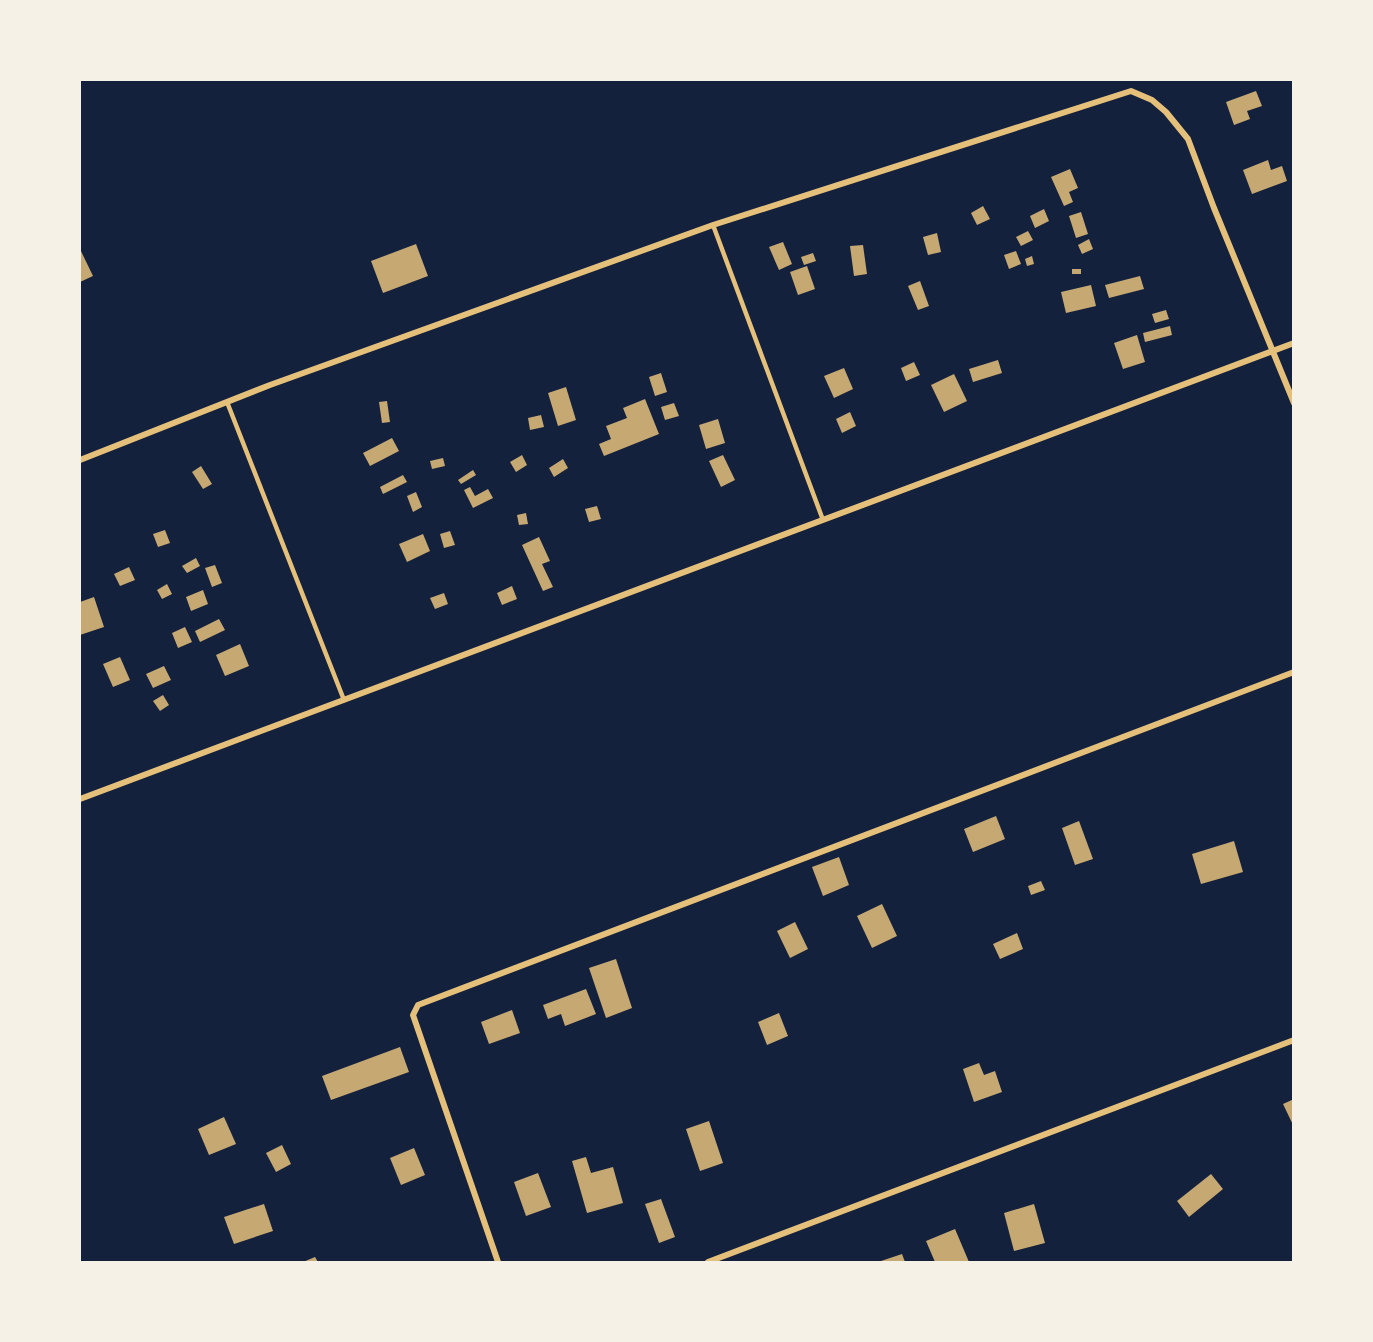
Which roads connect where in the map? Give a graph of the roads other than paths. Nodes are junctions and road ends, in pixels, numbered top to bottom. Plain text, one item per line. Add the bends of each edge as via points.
1 (713, 225) junction
2 (1293, 343) edge
3 (1273, 351) junction
4 (227, 402) junction
5 (1293, 403) edge
6 (80, 460) edge
7 (823, 520) junction
8 (1293, 672) edge
9 (344, 700) junction
10 (80, 799) edge
11 (1293, 1040) edge
12 (498, 1263) edge
13 (708, 1263) edge

1 - 3 street via 1131,91 1152,100 1188,138
1 - 4 street
1 - 7 lane
2 - 3 street
3 - 5 street
3 - 7 street
4 - 6 street
4 - 9 lane
7 - 9 street
8 - 12 street via 418,1005 413,1015
9 - 10 street
11 - 13 street

